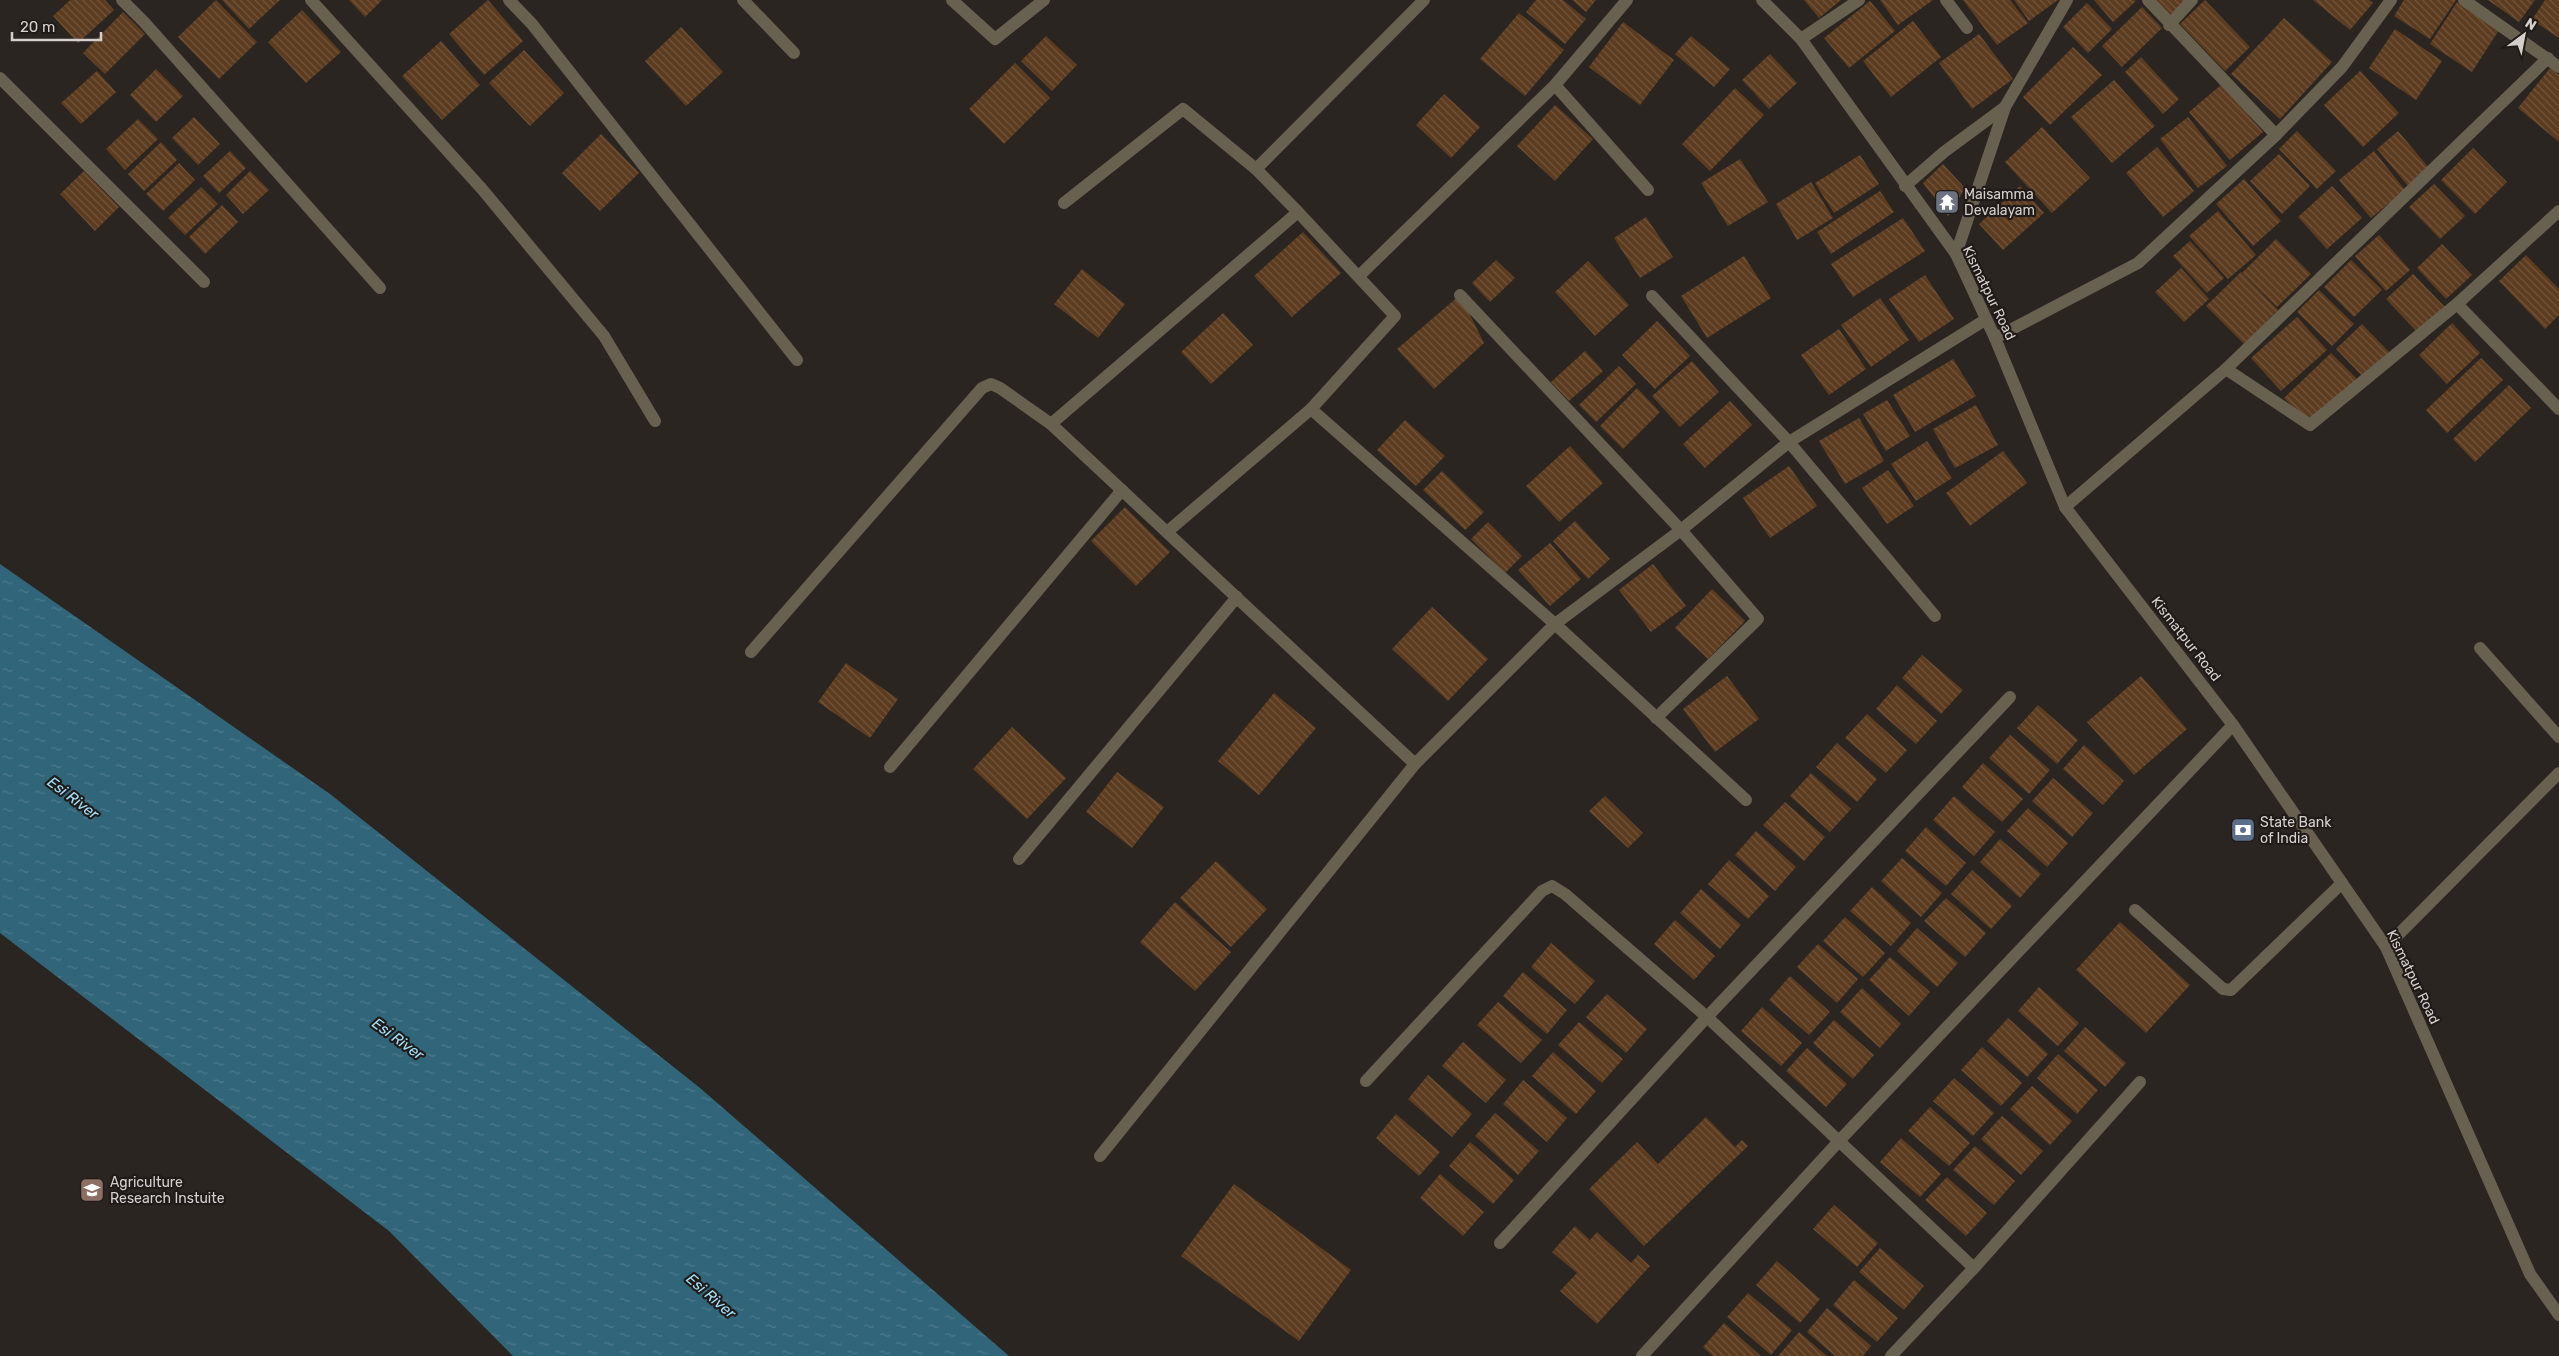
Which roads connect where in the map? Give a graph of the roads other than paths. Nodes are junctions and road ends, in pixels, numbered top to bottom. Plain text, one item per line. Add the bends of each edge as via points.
1 (122, 0) edge
2 (311, 0) edge
3 (509, 0) edge
4 (743, 0) edge
5 (952, 0) edge
6 (1044, 0) edge
7 (1424, 0) edge
8 (1627, 0) edge
9 (1762, 0) edge
10 (1859, 0) edge
11 (1946, 0) edge
12 (2068, 0) edge
13 (2148, 0) edge
14 (2192, 0) edge
15 (2391, 0) edge
16 (2464, 0) edge
17 (2170, 25) junction
18 (1967, 28) dead end
19 (1801, 39) junction
20 (794, 52) dead end
21 (2548, 58) junction
22 (2559, 67) edge
23 (0, 78) edge
24 (1555, 85) junction
25 (2006, 107) junction
26 (2276, 134) junction
27 (1256, 169) junction
28 (1905, 186) junction
29 (1648, 190) dead end
30 (1064, 203) dead end
31 (2559, 211) edge
32 (1298, 212) junction
33 (1956, 254) junction
34 (1360, 276) junction
35 (204, 282) dead end
36 (380, 288) dead end
37 (1460, 295) dead end
38 (1652, 296) dead end
39 (2457, 304) junction
40 (1985, 320) junction
41 (1995, 338) junction
42 (797, 360) dead end
43 (2226, 369) junction
44 (1311, 409) junction
45 (2559, 409) edge
46 (655, 421) dead end
47 (1051, 424) junction
48 (1789, 442) junction
49 (1122, 490) junction
50 (2065, 507) junction
51 (1681, 530) junction
52 (1167, 532) junction
53 (1237, 597) junction
54 (1935, 616) dead end
55 (1555, 624) junction
56 (2480, 648) dead end
57 (751, 652) dead end
58 (2010, 697) dead end
59 (1656, 718) junction
60 (2234, 725) junction
61 (2559, 737) edge
62 (1415, 764) junction
63 (890, 767) dead end
64 (2559, 773) edge
65 (1746, 800) dead end
66 (1019, 859) dead end
67 (2342, 883) junction
68 (2135, 910) dead end
69 (2386, 947) junction
70 (1707, 1017) junction
71 (1366, 1081) dead end
72 (2140, 1082) dead end
73 (1840, 1140) junction
74 (1100, 1156) dead end
75 (1500, 1243) dead end
76 (1974, 1268) junction
77 (2559, 1315) edge
78 (1642, 1356) edge
79 (1891, 1356) edge

1 - 36 street
2 - 46 street via 482,189 604,336
3 - 42 street via 532,24
4 - 20 street
5 - 6 street via 995,39
7 - 27 street
8 - 24 street
9 - 19 street, Kismatpur Road
10 - 19 street
11 - 18 street
12 - 25 street
13 - 17 street
14 - 17 street
15 - 26 street via 2342,67
16 - 21 street
17 - 26 street
19 - 28 street, Kismatpur Road
21 - 22 street
21 - 43 street
23 - 35 street
24 - 29 street
24 - 34 street
25 - 28 street via 1944,152
25 - 33 street
26 - 41 street via 2138,263
27 - 30 street via 1183,109
27 - 32 street
28 - 33 street, Kismatpur Road
31 - 39 street
32 - 34 street
32 - 47 street
33 - 40 street, Kismatpur Road
34 - 44 street via 1395,316
37 - 51 street
38 - 48 street
39 - 43 street via 2310,425
39 - 45 street
40 - 41 street, Kismatpur Road
40 - 48 street
41 - 50 street, Kismatpur Road
43 - 50 street
44 - 52 street
44 - 55 street
47 - 49 street
47 - 57 street via 1000,388 991,384 982,388
48 - 51 street
48 - 54 street
49 - 52 street
49 - 63 street
50 - 60 street, Kismatpur Road
51 - 55 street
51 - 59 street via 1758,619
52 - 53 street
53 - 62 street
53 - 66 street
55 - 59 street
55 - 62 street
56 - 61 street
58 - 70 street
59 - 65 street
60 - 67 street, Kismatpur Road
60 - 73 street
62 - 74 street
64 - 69 street
67 - 68 street via 2231,990 2223,989
67 - 69 street, Kismatpur Road
69 - 77 street, Kismatpur Road via 2530,1274
70 - 71 street via 1552,886 1542,891
70 - 73 street
70 - 75 street
72 - 76 street
73 - 76 street
73 - 78 street
76 - 79 street

